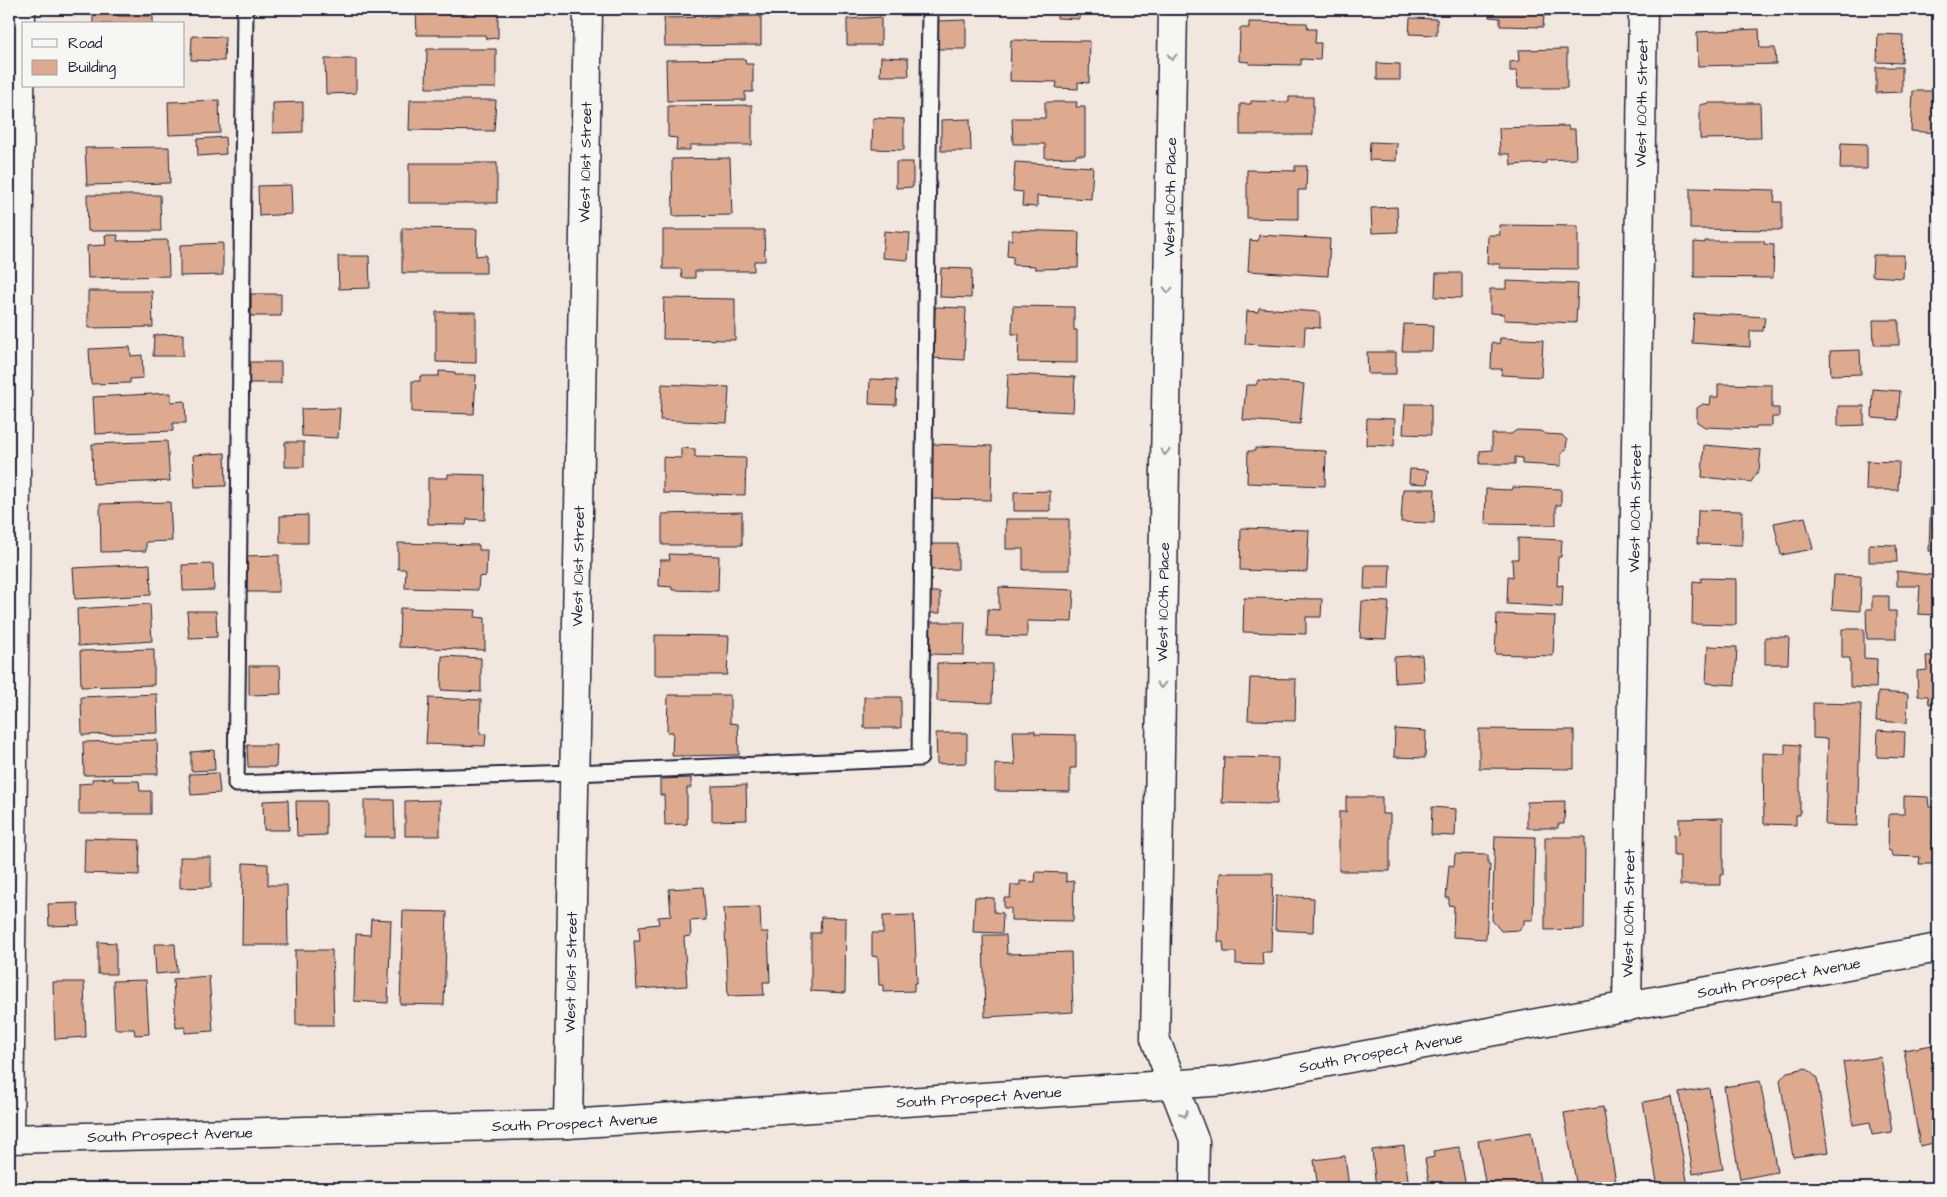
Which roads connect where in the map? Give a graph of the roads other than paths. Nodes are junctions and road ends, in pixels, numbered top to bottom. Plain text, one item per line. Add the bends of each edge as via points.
1 (21, 9) edge
2 (245, 9) edge
3 (588, 9) edge
4 (930, 9) edge
5 (1173, 9) edge
6 (1643, 9) edge
7 (575, 773) junction
8 (11, 827) edge
9 (1938, 948) edge
10 (1627, 1007) junction
11 (1173, 1086) junction
12 (568, 1124) junction
13 (9, 1139) edge
14 (1194, 1188) edge

1 - 8 street
2 - 7 lane via 236,784
3 - 7 street, West 101st Street
4 - 7 lane via 920,758
5 -> 11 street, West 100th Place via 1155,1038
6 - 10 street, West 100th Street
7 - 12 street, West 101st Street
8 - 13 street
9 - 10 street, South Prospect Avenue
10 - 11 street, South Prospect Avenue via 1227,1081
11 - 12 street, South Prospect Avenue
11 -> 14 street, West 100th Place via 1195,1142
12 - 13 street, South Prospect Avenue

